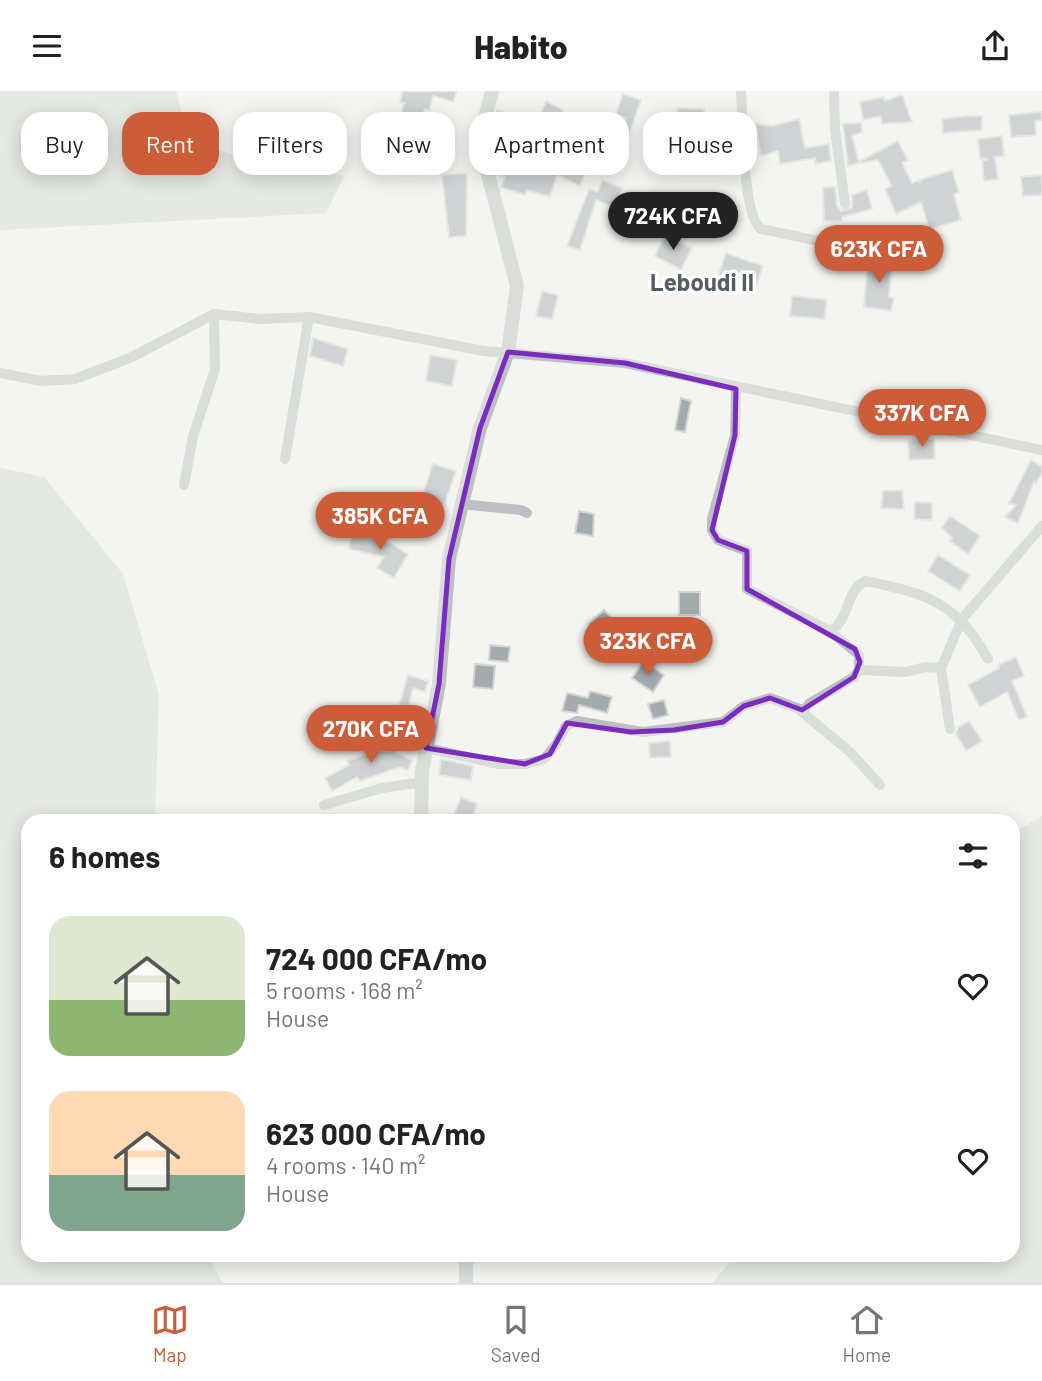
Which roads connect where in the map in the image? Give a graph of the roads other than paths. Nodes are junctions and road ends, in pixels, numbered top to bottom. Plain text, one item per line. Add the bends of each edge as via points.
1 (492, 91) edge
2 (741, 91) edge
3 (834, 91) edge
4 (845, 204) dead end
5 (866, 251) dead end
6 (214, 314) junction
7 (309, 317) junction
8 (508, 352) junction
9 (0, 373) edge
10 (736, 389) junction
11 (1042, 450) edge
12 (285, 459) dead end
13 (184, 485) dead end
14 (461, 504) junction
15 (527, 513) dead end
16 (1042, 526) edge
17 (962, 619) junction
18 (830, 631) junction
19 (988, 659) dead end
20 (942, 668) junction
21 (859, 670) junction
22 (802, 710) junction
23 (950, 729) dead end
24 (426, 748) junction
25 (422, 782) junction
26 (880, 785) dead end
27 (324, 805) dead end
28 (421, 814) edge
29 (466, 1262) edge
30 (466, 1283) edge

1 - 8 street via 481,133 517,286
2 - 5 street via 748,191 756,225
3 - 4 street
6 - 7 street via 260,319
6 - 9 street via 132,357 75,379 41,381
6 - 13 street via 215,369 193,436
7 - 8 street via 484,352
7 - 12 street
8 - 10 street via 625,363
8 - 14 street via 480,428
10 - 11 street
10 - 18 street via 736,435 712,530 718,540 747,551 747,589
14 - 15 street
14 - 24 street via 444,589 437,704
16 - 17 street
17 - 18 street via 940,601 866,581 856,587 843,616
17 - 19 street
17 - 20 street
18 - 21 street via 859,655
20 - 21 street
20 - 23 street
21 - 22 street
22 - 24 street via 770,698 744,706 723,722 643,732 577,721 566,726 544,759 525,764 499,764
22 - 26 street
24 - 25 street
25 - 27 street
25 - 28 street
29 - 30 street

